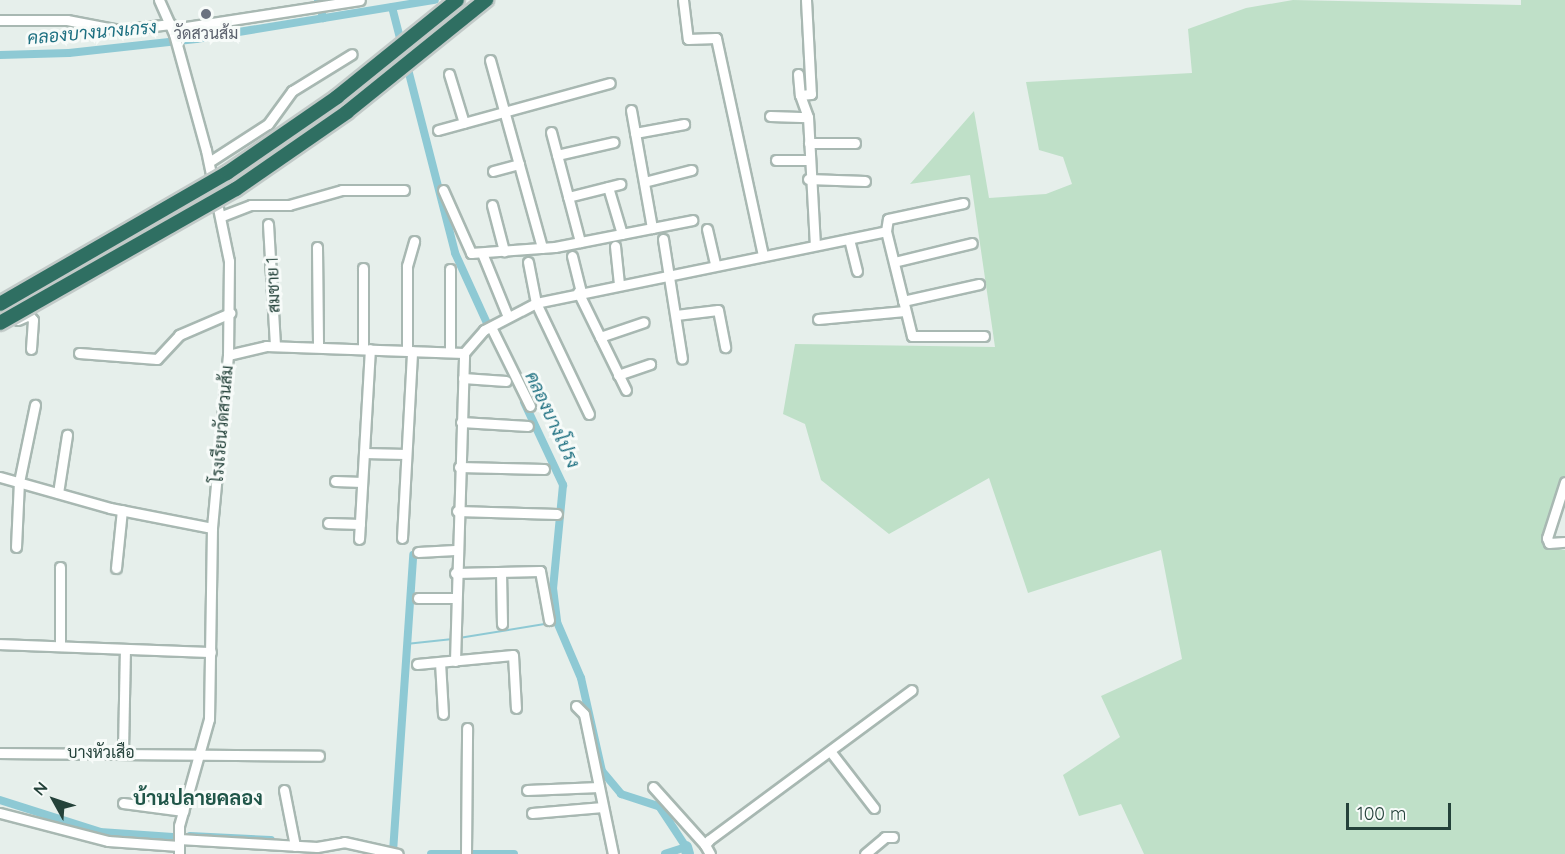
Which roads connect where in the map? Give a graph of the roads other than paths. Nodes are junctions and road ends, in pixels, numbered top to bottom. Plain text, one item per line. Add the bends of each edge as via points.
1 (159, 0) edge
2 (360, 0) edge
3 (458, 0) edge
4 (486, 0) edge
5 (682, 0) edge
6 (806, 0) edge
7 (335, 2) edge
8 (0, 20) edge
9 (173, 29) junction
10 (352, 54) dead end
11 (490, 60) dead end
12 (449, 74) dead end
13 (798, 74) dead end
14 (610, 83) dead end
15 (800, 95) junction
16 (631, 110) dead end
17 (506, 112) junction
18 (770, 116) dead end
19 (808, 117) junction
20 (464, 123) junction
21 (684, 124) dead end
22 (438, 130) dead end
23 (551, 132) dead end
24 (635, 133) junction
25 (614, 142) dead end
26 (809, 143) junction
27 (855, 143) dead end
28 (557, 155) junction
29 (776, 160) dead end
30 (808, 160) junction
31 (209, 162) junction
32 (519, 164) junction
33 (691, 170) dead end
34 (493, 171) dead end
35 (808, 179) junction
36 (865, 181) dead end
37 (644, 182) junction
38 (620, 184) dead end
39 (608, 187) junction
40 (404, 190) dead end
41 (443, 190) dead end
42 (568, 197) junction
43 (963, 202) dead end
44 (492, 205) dead end
45 (222, 216) junction
46 (692, 220) dead end
47 (268, 224) dead end
48 (652, 228) junction
49 (707, 229) dead end
50 (882, 232) junction
51 (622, 234) junction
52 (663, 239) dead end
53 (849, 239) junction
54 (414, 241) dead end
55 (580, 243) junction
56 (972, 243) dead end
57 (815, 245) junction
58 (615, 246) dead end
59 (317, 247) dead end
60 (542, 248) junction
61 (504, 251) junction
62 (482, 253) junction
63 (763, 255) junction
64 (572, 256) dead end
65 (528, 262) dead end
66 (894, 262) junction
67 (714, 264) junction
68 (363, 268) dead end
69 (450, 269) dead end
70 (857, 272) dead end
71 (670, 273) junction
72 (619, 283) junction
73 (980, 284) dead end
74 (579, 291) junction
75 (536, 303) junction
76 (0, 304) edge
77 (904, 306) junction
78 (230, 314) junction
79 (676, 315) junction
80 (508, 317) junction
81 (818, 318) dead end
82 (644, 322) dead end
83 (0, 323) edge
84 (489, 327) junction
85 (0, 330) edge
86 (984, 336) dead end
87 (600, 337) junction
88 (275, 346) junction
89 (318, 346) junction
90 (725, 347) dead end
91 (366, 348) junction
92 (31, 349) dead end
93 (410, 350) junction
94 (450, 352) junction
95 (78, 353) dead end
96 (464, 353) junction
97 (228, 355) junction
98 (682, 359) dead end
99 (650, 364) dead end
100 (618, 375) junction
101 (463, 378) junction
102 (506, 381) dead end
103 (626, 390) dead end
104 (35, 405) dead end
105 (530, 406) dead end
106 (589, 414) dead end
107 (461, 422) junction
108 (528, 426) dead end
109 (67, 435) dead end
110 (364, 453) junction
111 (406, 454) junction
112 (459, 467) junction
113 (544, 469) dead end
114 (0, 477) edge
115 (335, 481) dead end
116 (19, 482) junction
117 (362, 482) junction
118 (1565, 482) edge
119 (58, 493) junction
120 (122, 510) junction
121 (456, 511) junction
122 (557, 514) dead end
123 (328, 523) dead end
124 (360, 524) junction
125 (212, 528) junction
126 (402, 538) dead end
127 (359, 539) dead end
128 (1565, 542) edge
129 (16, 546) dead end
130 (455, 550) junction
131 (418, 552) dead end
132 (60, 567) dead end
133 (116, 568) dead end
134 (501, 572) junction
135 (455, 573) junction
136 (418, 598) dead end
137 (455, 598) junction
138 (549, 620) dead end
139 (502, 624) dead end
140 (0, 644) edge
141 (60, 645) junction
142 (125, 650) junction
143 (211, 652) junction
144 (454, 661) junction
145 (440, 662) junction
146 (417, 664) dead end
147 (912, 690) dead end
148 (576, 706) dead end
149 (516, 708) dead end
150 (443, 714) dead end
151 (467, 728) dead end
152 (123, 751) junction
153 (830, 751) junction
154 (202, 752) junction
155 (0, 753) edge
156 (319, 756) dead end
157 (599, 787) junction
158 (653, 787) dead end
159 (284, 790) dead end
160 (527, 790) dead end
161 (123, 803) dead end
162 (603, 807) junction
163 (874, 808) dead end
164 (183, 811) junction
165 (0, 813) edge
166 (532, 813) dead end
167 (893, 837) dead end
168 (179, 846) edge
169 (295, 846) junction
170 (466, 850) edge
171 (708, 850) edge
172 (398, 854) edge
173 (613, 854) edge
174 (865, 854) edge

1 - 9 street, โรงเรียนวัดสวนส้ม
2 - 7 street
3 - 76 highway, bridge via 337,97 227,173
4 - 83 highway, bridge via 347,112 236,189
5 - 63 street via 688,39 716,38
6 - 15 street via 811,94
7 - 9 street
8 - 9 street via 67,20 119,30
9 - 31 street, โรงเรียนวัดสวนส้ม
10 - 31 street via 292,92 268,124
11 - 17 street
12 - 20 street
13 - 15 street
14 - 17 street
15 - 19 street
16 - 24 street
17 - 20 street
17 - 32 street
18 - 19 street
19 - 26 street
20 - 22 street
21 - 24 street
23 - 28 street
24 - 37 street
25 - 28 street
26 - 27 street
26 - 30 street
28 - 42 street
29 - 30 street
30 - 35 street
31 - 45 street, โรงเรียนวัดสวนส้ม
32 - 34 street
32 - 60 street
33 - 37 street
35 - 36 street
35 - 57 street
37 - 48 street
38 - 39 street
39 - 42 street
39 - 51 street
40 - 45 street via 342,190 289,205 251,204
41 - 62 street via 466,250
42 - 55 street
43 - 50 street via 888,219
44 - 61 street
45 - 78 street, โรงเรียนวัดสวนส้ม
46 - 48 street
47 - 88 street, สมชาย 1
48 - 51 street
49 - 67 street
50 - 53 street
50 - 66 street
51 - 55 street
52 - 71 street
53 - 57 street
53 - 70 street
54 - 93 street via 407,266
55 - 60 street
56 - 66 street
57 - 63 street
58 - 72 street
59 - 89 street
60 - 61 street
61 - 62 street
62 - 80 street
63 - 67 street
64 - 74 street
65 - 75 street
66 - 77 street
67 - 71 street
68 - 91 street
69 - 94 street
71 - 72 street
71 - 79 street
72 - 74 street
73 - 77 street
74 - 75 street
74 - 87 street
75 - 80 street
75 - 106 street
77 - 81 street
77 - 86 street via 914,338
78 - 95 street via 179,335 157,358
78 - 97 street, โรงเรียนวัดสวนส้ม
79 - 90 street via 718,310
79 - 98 street
80 - 84 street
82 - 87 street
84 - 96 street
84 - 105 street
85 - 92 street via 29,315
87 - 100 street
88 - 89 street
88 - 97 street
89 - 91 street
91 - 93 street
91 - 110 street
93 - 94 street
93 - 111 street
94 - 96 street
96 - 101 street
97 - 125 street, โรงเรียนวัดสวนส้ม
99 - 100 street
100 - 103 street
101 - 102 street
101 - 107 street
104 - 116 street
107 - 108 street
107 - 112 street
109 - 119 street
110 - 111 street
110 - 117 street
111 - 126 street
112 - 113 street
112 - 121 street
114 - 116 street
115 - 117 street
116 - 119 street
116 - 129 street
117 - 124 street
118 - 128 street via 1547,538 1549,543
119 - 120 street
120 - 125 street
120 - 133 street
121 - 122 street
121 - 130 street
123 - 124 street
124 - 127 street
125 - 143 street, โรงเรียนวัดสวนส้ม
130 - 131 street
130 - 135 street
132 - 141 street
134 - 135 street
134 - 138 street via 542,573
134 - 139 street
135 - 137 street
136 - 137 street
137 - 144 street
140 - 141 street
141 - 142 street
142 - 143 street
142 - 152 street
143 - 154 street, โรงเรียนวัดสวนส้ม
144 - 145 street
144 - 149 street via 513,656
145 - 146 street
145 - 150 street
147 - 153 street
148 - 157 street via 584,714
151 - 170 street
152 - 154 street, บางหัวเสือ
152 - 155 street, บางหัวเสือ
153 - 163 street
153 - 171 street
154 - 156 street, บางหัวเสือ
154 - 164 street, โรงเรียนวัดสวนส้ม
157 - 160 street
157 - 162 street
158 - 171 street
159 - 169 street
161 - 164 street
162 - 166 street
162 - 173 street
164 - 168 street, โรงเรียนวัดสวนส้ม
165 - 168 street via 108,841
167 - 174 street via 885,837
168 - 169 street
169 - 172 street via 344,842

